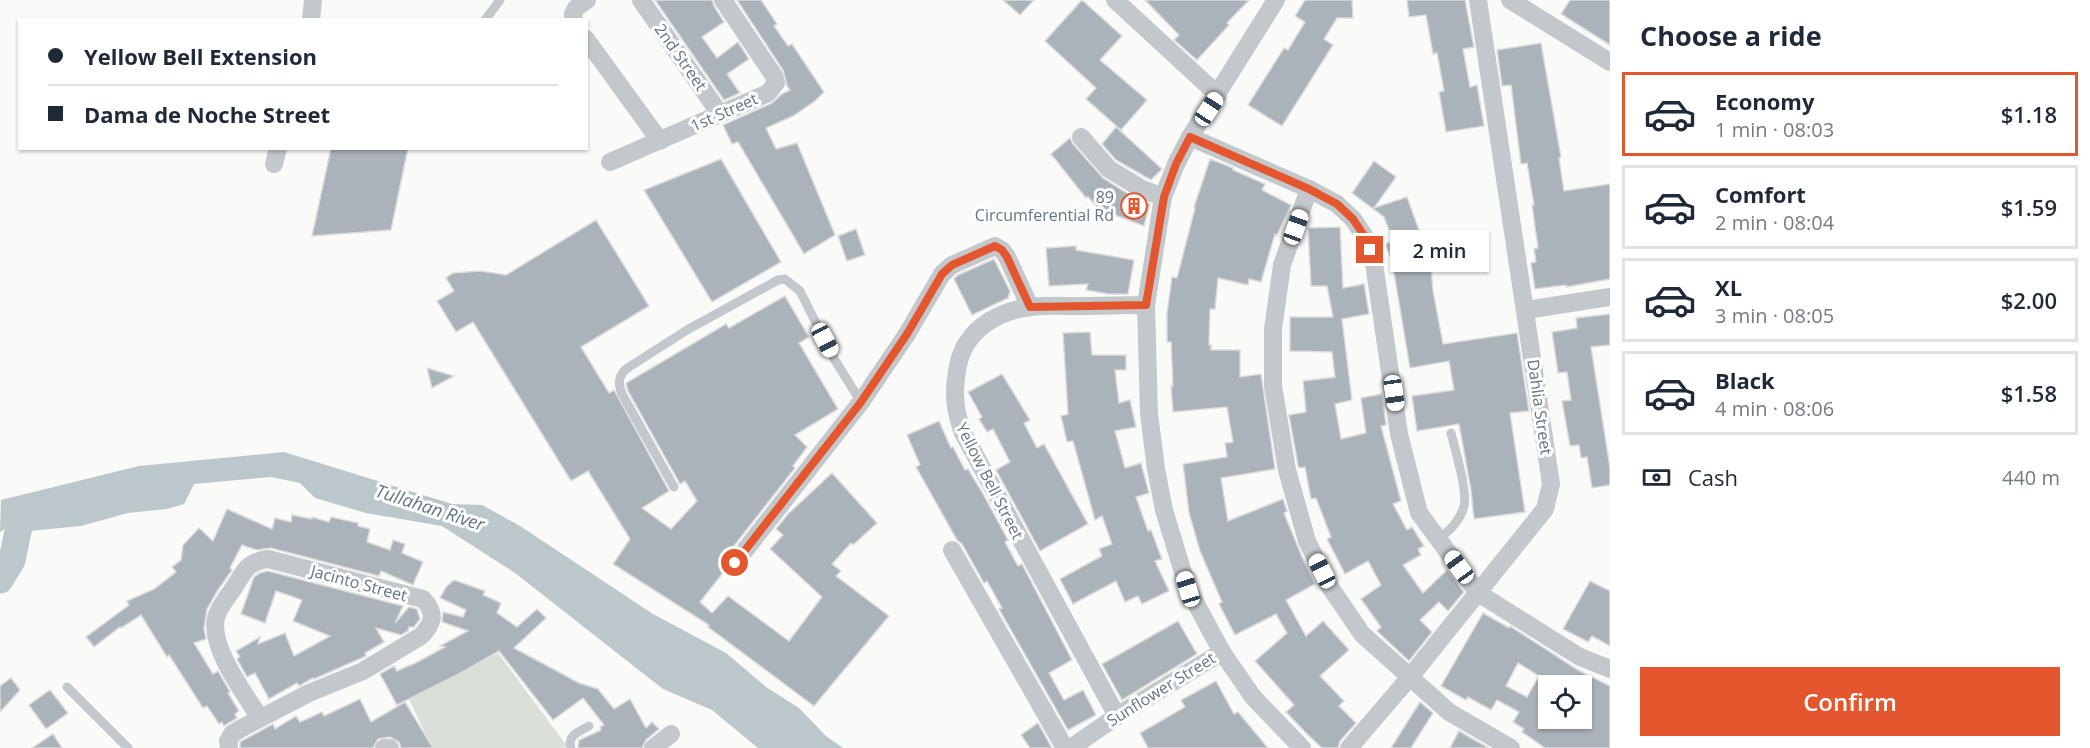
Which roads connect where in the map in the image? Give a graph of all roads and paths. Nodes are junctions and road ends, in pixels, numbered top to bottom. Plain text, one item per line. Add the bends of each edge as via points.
1 (313, 0) edge
2 (500, 0) edge
3 (586, 0) edge
4 (641, 0) edge
5 (723, 0) edge
6 (1115, 0) edge
7 (1276, 0) edge
8 (1478, 0) edge
9 (1510, 0) edge
10 (573, 17) edge
11 (311, 18) edge
12 (486, 18) edge
13 (588, 42) edge
14 (1610, 63) edge
15 (1218, 94) junction
16 (720, 114) junction
17 (1081, 137) dead end
18 (1190, 137) junction
19 (660, 141) junction
20 (610, 162) dead end
21 (1309, 189) junction
22 (1164, 197) junction
23 (1610, 297) edge
24 (1146, 305) junction
25 (1030, 307) junction
26 (1526, 310) junction
27 (861, 402) junction
28 (1451, 433) dead end
29 (674, 487) dead end
30 (1438, 538) junction
31 (952, 550) dead end
32 (735, 563) dead end
33 (1478, 593) junction
34 (1222, 652) junction
35 (1610, 669) edge
36 (1410, 677) junction
37 (68, 687) dead end
38 (1117, 716) junction
39 (260, 718) junction
40 (589, 726) dead end
41 (671, 734) dead end
42 (128, 748) edge
43 (229, 748) edge
44 (384, 748) edge
45 (390, 748) edge
46 (571, 748) edge
47 (653, 748) edge
48 (1065, 748) edge
49 (1071, 748) edge
50 (1302, 748) edge
51 (1349, 748) edge
52 (1511, 748) edge

1 - 11 street
2 - 12 lane
3 - 10 street via 576,8
4 - 16 street, 2nd Street
5 - 16 street, 1st Street via 776,83 768,93
6 - 15 street
7 - 15 street
8 - 26 street, Dahlia Street
9 - 14 street
13 - 19 street
15 - 18 street
16 - 19 street, 1st Street
17 - 22 street via 1109,170
18 - 21 street
18 - 22 street
19 - 20 street, 1st Street
21 - 30 street via 1337,204 1365,237 1374,263 1399,434 1419,513
21 - 36 street via 1282,265 1274,329 1273,386 1287,470 1307,541 1330,586 1362,634
22 - 24 street
23 - 26 street
24 - 25 street, Yellow Bell Street
24 - 34 street via 1149,427 1164,510 1188,589
25 - 27 street via 1007,257 995,246 952,265 942,274
25 - 38 street, Yellow Bell Street via 990,321 968,338 961,350 953,391 956,414
26 - 33 street, Dahlia Street via 1551,484 1545,508
27 - 29 lane via 800,291 785,279 778,280 687,330 620,375 622,394
27 - 32 street
28 - 30 lane via 1465,504 1457,522
30 - 33 street
31 - 48 street
33 - 35 street via 1580,657
33 - 36 street, Dahlia Street
34 - 38 street, Sunflower Street
34 - 50 street via 1253,697
36 - 51 street, Dahlia Street
36 - 52 street via 1449,712
37 - 42 lane
38 - 49 street, Sunflower Street
39 - 39 street, Jacinto Street via 363,671 421,636 432,620 430,607 423,599 268,559 255,560 222,604 215,628 219,650
39 - 43 street, Jacinto Street via 232,734
40 - 46 lane via 572,736
41 - 47 street
44 - 45 street

